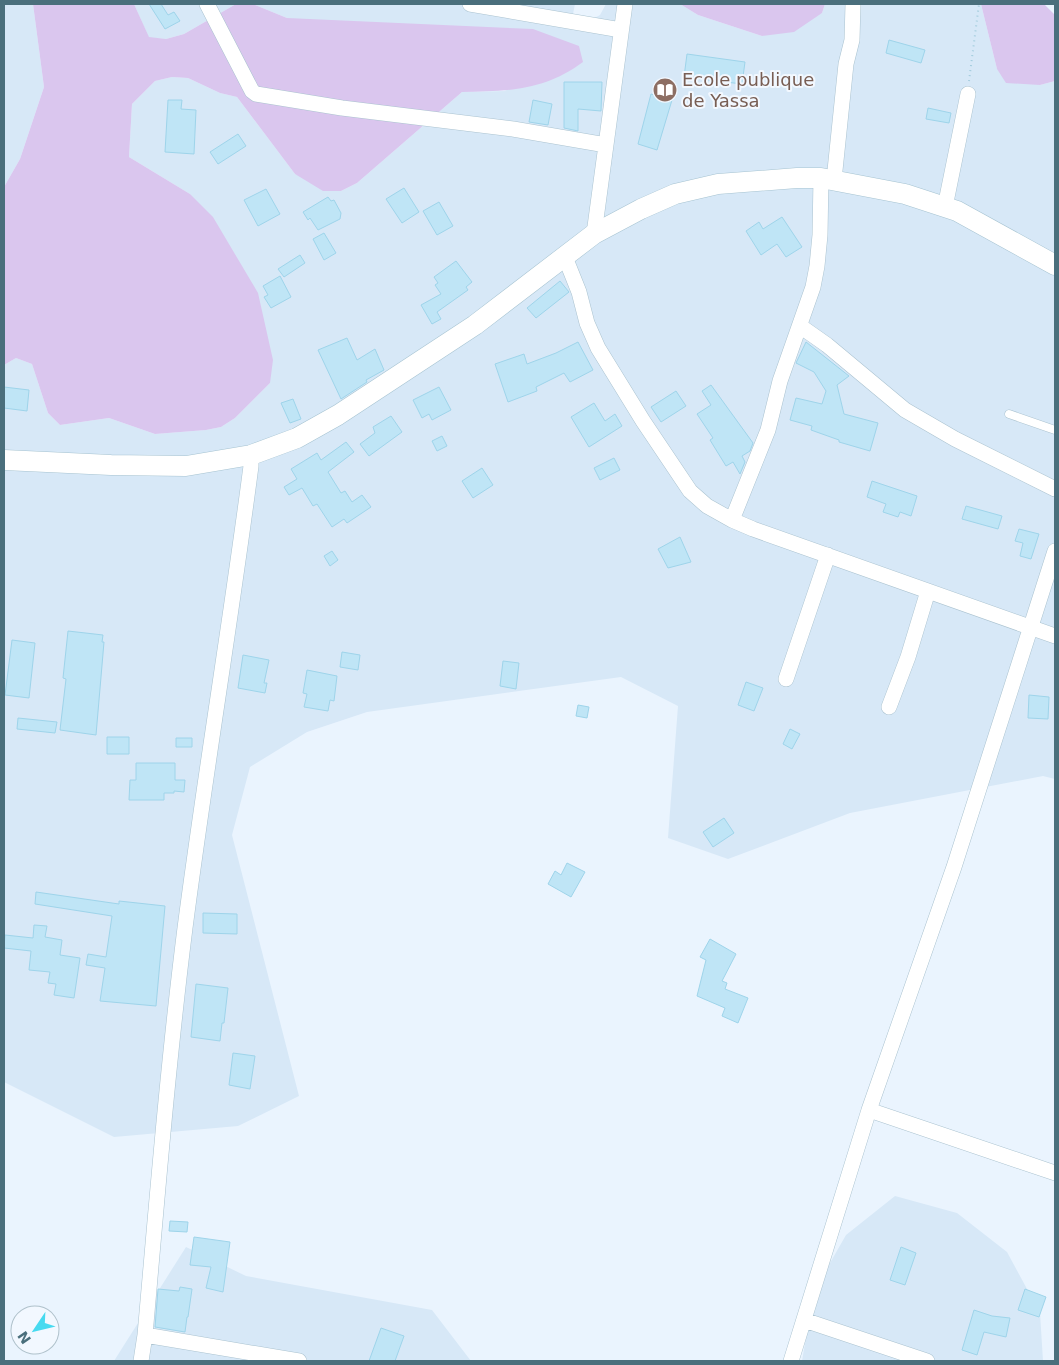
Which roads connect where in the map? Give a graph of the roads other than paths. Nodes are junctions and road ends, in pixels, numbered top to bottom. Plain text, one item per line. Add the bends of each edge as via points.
1 (207, 4) edge
2 (470, 4) edge
3 (625, 4) edge
4 (854, 4) edge
5 (621, 30) junction
6 (968, 94) road end
7 (606, 145) junction
8 (828, 179) junction
9 (945, 207) junction
10 (594, 234) junction
11 (565, 257) junction
12 (1055, 265) edge
13 (800, 326) junction
14 (1009, 414) dead end
15 (1055, 430) edge
16 (251, 455) junction
17 (4, 460) edge
18 (1055, 489) edge
19 (732, 520) junction
20 (1055, 551) edge
21 (828, 555) junction
22 (928, 591) junction
23 (1032, 629) junction
24 (1055, 636) edge
25 (786, 679) dead end
26 (889, 707) dead end
27 (869, 1110) junction
28 (1055, 1173) edge
29 (804, 1320) junction
30 (145, 1335) junction
31 (141, 1361) edge
32 (299, 1361) edge
33 (791, 1361) edge
34 (927, 1361) edge

1 - 7 street via 256,94
2 - 5 street
3 - 5 street
4 - 8 street via 852,40
5 - 7 street
6 - 9 street
7 - 10 street
8 - 9 main road via 904,194
8 - 10 main road via 718,184 675,194
8 - 13 street via 813,287
9 - 12 main road
10 - 11 main road
11 - 16 main road via 475,325 338,415 297,438
11 - 19 street via 592,335 643,421 690,491 707,506
13 - 18 street via 906,410
13 - 19 street via 780,381 768,430
14 - 15 lane
16 - 17 main road via 186,466
16 - 30 street via 236,582 185,928
19 - 21 street
20 - 23 street
21 - 22 street
21 - 25 street
22 - 23 street
22 - 26 street
23 - 24 street
23 - 27 street via 954,867
27 - 28 street
27 - 29 street
29 - 33 street
29 - 34 street
30 - 31 street
30 - 32 street

